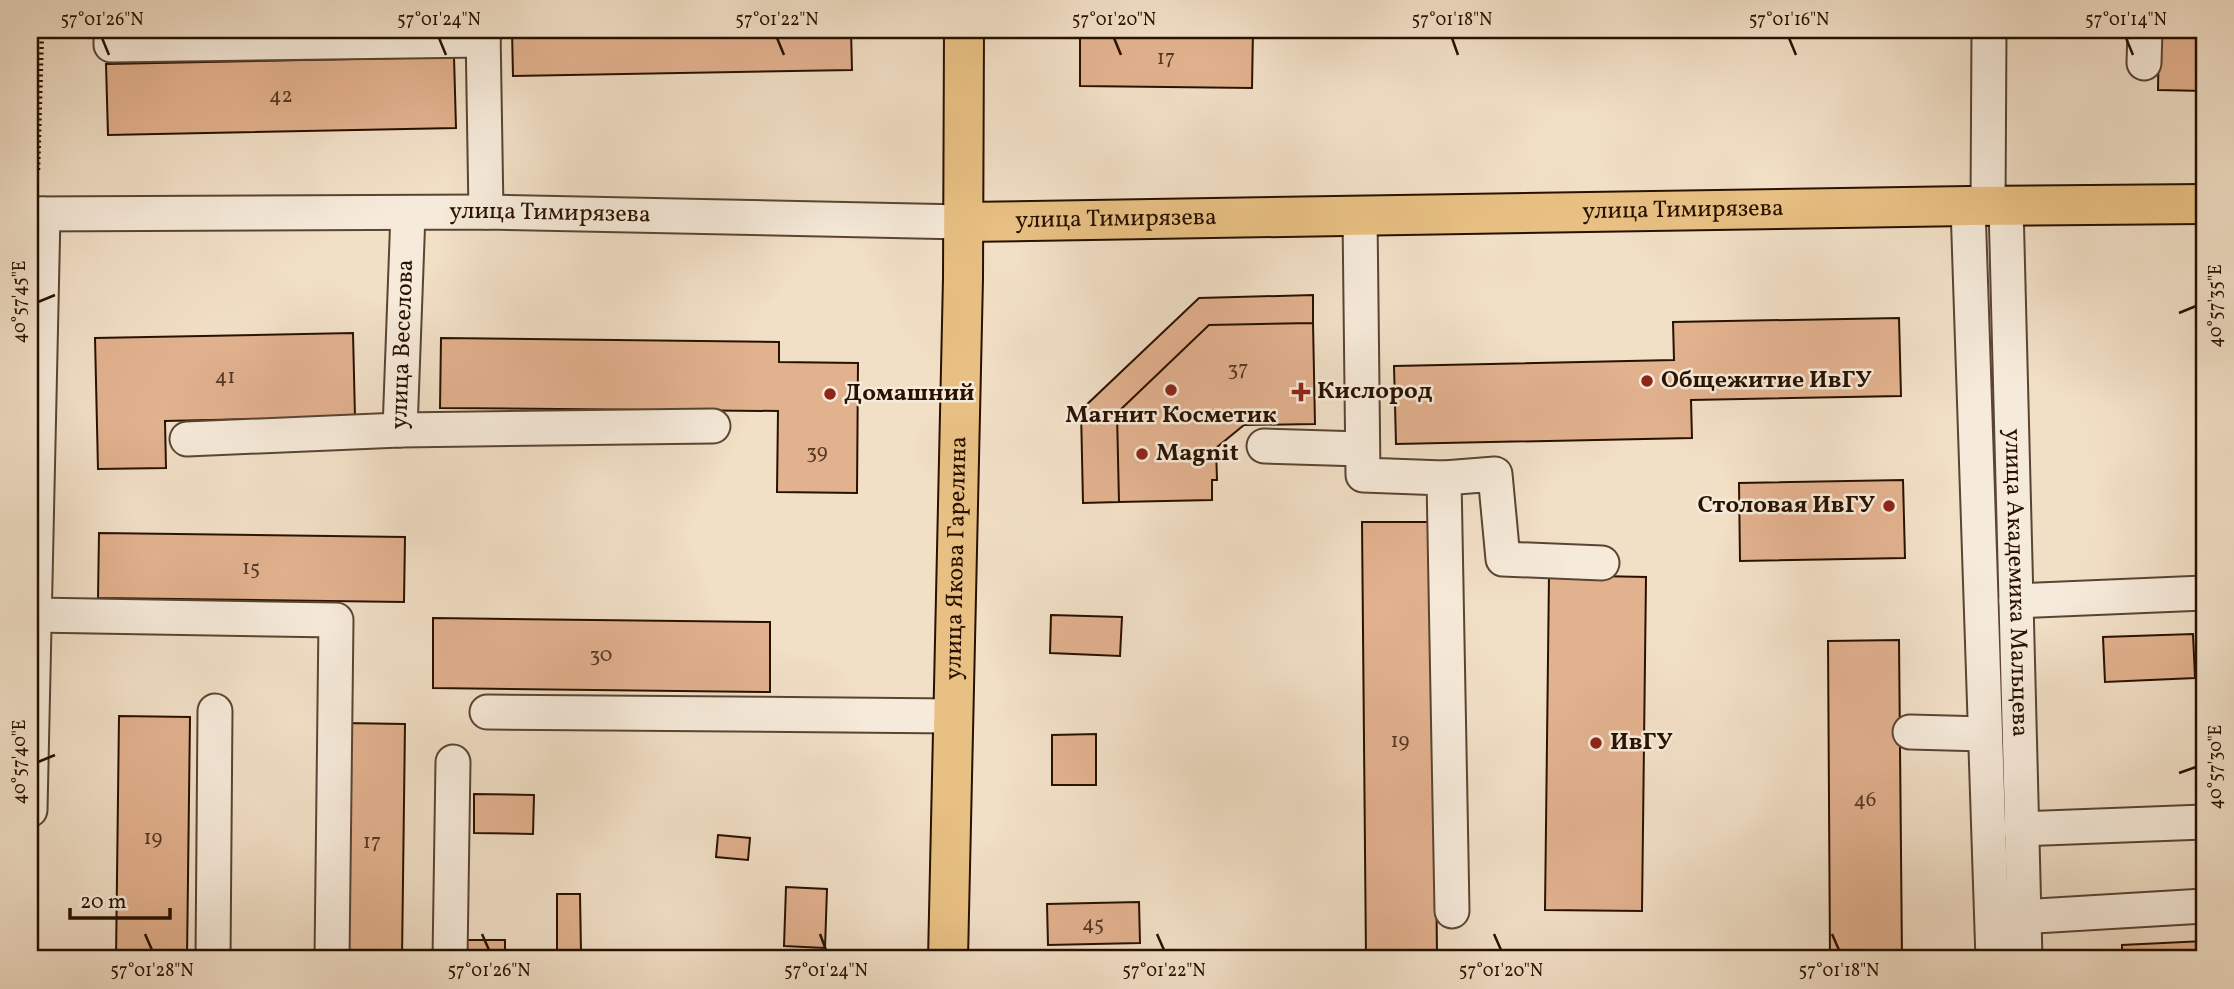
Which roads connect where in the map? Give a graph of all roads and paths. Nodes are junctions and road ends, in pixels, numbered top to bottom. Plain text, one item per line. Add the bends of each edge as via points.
1 (42, 30) edge
2 (111, 30) edge
3 (964, 30) edge
4 (1989, 30) edge
5 (2145, 30) edge
6 (483, 35) edge
7 (2144, 63) dead end
8 (30, 127) edge
9 (39, 127) junction
10 (38, 170) dead end
11 (2204, 204) edge
12 (1987, 206) junction
13 (486, 212) junction
14 (408, 213) junction
15 (36, 214) edge
16 (1360, 216) junction
17 (964, 222) junction
18 (713, 426) dead end
19 (400, 430) junction
20 (187, 439) dead end
21 (1264, 446) dead end
22 (1362, 449) junction
23 (1444, 478) junction
24 (1602, 563) dead end
25 (2204, 593) edge
26 (2016, 601) junction
27 (34, 615) junction
28 (215, 710) dead end
29 (487, 712) dead end
30 (954, 716) junction
31 (1910, 732) dead end
32 (1985, 734) junction
33 (453, 762) dead end
34 (30, 810) edge
35 (2204, 822) edge
36 (2021, 829) junction
37 (2204, 906) edge
38 (1452, 911) dead end
39 (2008, 918) junction
40 (213, 959) edge
41 (332, 959) edge
42 (450, 959) edge
43 (948, 959) edge
44 (1993, 959) edge
45 (2025, 959) edge

1 - 9 path
2 - 6 street via 111,45
3 - 17 main road, улица Якова Гарелина
4 - 12 street, улица Академика Мальцева
5 - 7 street
6 - 13 street
8 - 9 path
9 - 10 path
11 - 12 main road, улица Тимирязева
12 - 16 main road, улица Тимирязева
12 - 26 street, улица Академика Мальцева
12 - 32 street
13 - 14 street, улица Тимирязева
13 - 17 street, улица Тимирязева
14 - 15 street, улица Тимирязева
14 - 19 street, улица Веселова
15 - 27 street
16 - 17 main road, улица Тимирязева
16 - 22 street
17 - 30 main road, улица Якова Гарелина
18 - 19 street
19 - 20 street, улица Веселова
21 - 22 street
22 - 23 street via 1363,475
23 - 24 street via 1495,474 1503,559
23 - 38 street
25 - 26 street
26 - 36 street, улица Академика Мальцева
27 - 34 street
27 - 41 street via 336,620
28 - 40 street
29 - 30 street
30 - 43 main road, улица Якова Гарелина
31 - 32 street
32 - 39 street
33 - 42 street
35 - 36 street
36 - 39 street, улица Академика Мальцева
37 - 39 street
39 - 44 street
39 - 45 street, улица Академика Мальцева

